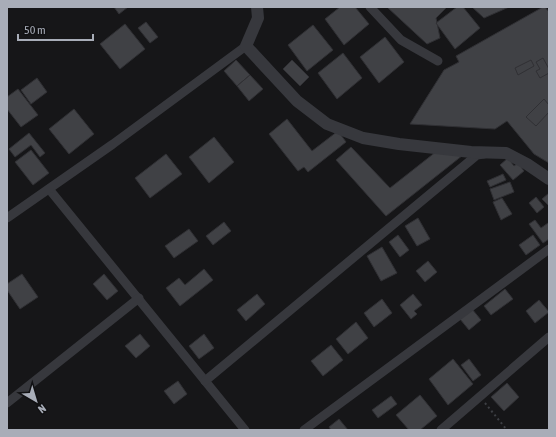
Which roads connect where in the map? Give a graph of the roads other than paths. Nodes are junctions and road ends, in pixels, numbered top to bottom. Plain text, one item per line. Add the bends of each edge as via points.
1 (257, 7) edge
2 (370, 7) edge
3 (246, 46) junction
4 (438, 61) dead end
5 (506, 153) junction
6 (549, 179) edge
7 (49, 189) junction
8 (7, 218) edge
9 (549, 249) edge
10 (139, 298) junction
11 (549, 337) edge
12 (205, 381) junction
13 (7, 403) edge
14 (244, 430) edge
15 (304, 430) edge
16 (441, 430) edge

1 - 3 street via 258,18
2 - 4 street via 401,40
3 - 5 street via 297,101 326,124 363,138 399,144
3 - 7 street
5 - 6 street
5 - 12 street via 478,155
7 - 8 street
7 - 10 street
9 - 15 street
10 - 12 street
10 - 13 street
11 - 16 street
12 - 14 street

